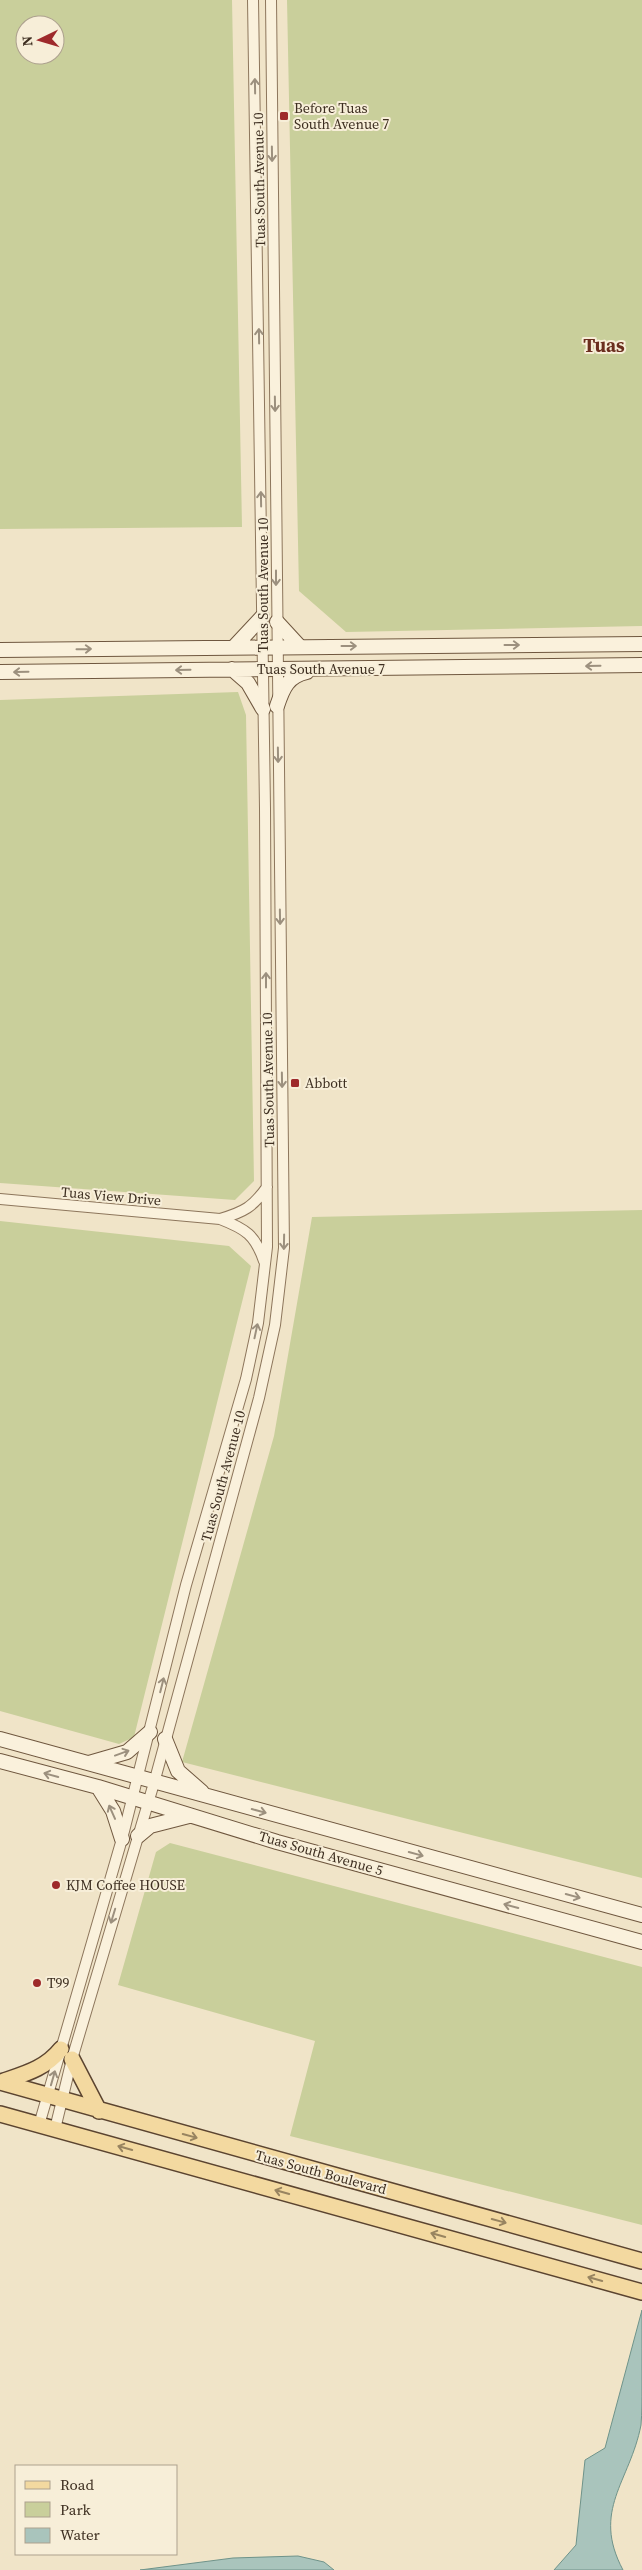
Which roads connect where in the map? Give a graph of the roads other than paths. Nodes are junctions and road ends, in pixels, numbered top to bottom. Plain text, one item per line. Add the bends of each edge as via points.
1 (253, 0) edge
2 (271, 0) edge
3 (262, 617) junction
4 (277, 622) junction
5 (642, 644) edge
6 (234, 647) junction
7 (262, 647) junction
8 (277, 647) junction
9 (300, 647) junction
10 (0, 650) edge
11 (642, 665) edge
12 (263, 669) junction
13 (277, 669) junction
14 (318, 669) junction
15 (232, 670) junction
16 (0, 672) edge
17 (277, 706) junction
18 (263, 708) junction
19 (267, 1187) junction
20 (0, 1199) edge
21 (220, 1219) junction
22 (265, 1264) junction
23 (150, 1732) junction
24 (0, 1739) edge
25 (165, 1739) junction
26 (0, 1761) edge
27 (88, 1764) junction
28 (137, 1778) junction
29 (154, 1783) junction
30 (98, 1787) junction
31 (212, 1798) junction
32 (132, 1799) junction
33 (148, 1804) junction
34 (189, 1816) junction
35 (138, 1836) junction
36 (122, 1840) junction
37 (642, 1915) edge
38 (642, 1942) edge
39 (66, 2054) junction
40 (0, 2082) edge
41 (48, 2095) junction
42 (63, 2099) junction
43 (99, 2111) junction
44 (0, 2114) edge
45 (39, 2125) junction
46 (55, 2129) junction
47 (641, 2260) edge
48 (642, 2292) edge

3 -> 1 street, Tuas South Avenue 10
2 -> 4 street, Tuas South Avenue 10
3 - 6 main road
3 - 7 street, Tuas South Avenue 10
4 - 8 street, Tuas South Avenue 10
4 - 9 main road
9 -> 5 main road, Tuas South Avenue 7
6 - 7 main road, Tuas South Avenue 7
10 -> 6 main road, Tuas South Avenue 7
7 - 8 main road, Tuas South Avenue 7
7 - 12 street, Tuas South Avenue 10
8 - 9 main road, Tuas South Avenue 7
8 - 13 street, Tuas South Avenue 10
11 -> 14 main road, Tuas South Avenue 7
12 - 13 main road, Tuas South Avenue 7
12 - 15 main road, Tuas South Avenue 7
12 - 18 street, Tuas South Avenue 10
13 - 14 main road, Tuas South Avenue 7
13 - 17 street, Tuas South Avenue 10
14 - 17 main road via 295,675
15 -> 16 main road, Tuas South Avenue 7
15 - 18 main road via 248,683
17 -> 25 street, Tuas South Avenue 10 via 284,1248 275,1325 259,1398
19 -> 18 street, Tuas South Avenue 10
19 - 21 street, Tuas View Drive via 248,1210
19 - 22 street, Tuas South Avenue 10
20 - 21 street, Tuas View Drive
21 - 22 street, Tuas View Drive via 251,1234
23 -> 22 street, Tuas South Avenue 10 via 186,1585 246,1379 258,1323
27 -> 23 main road via 127,1752
23 - 28 street, Tuas South Avenue 10
24 - 27 main road, Tuas South Avenue 5
25 - 29 street, Tuas South Avenue 10
25 - 31 main road via 178,1771
30 -> 26 main road, Tuas South Avenue 5
27 - 28 main road, Tuas South Avenue 5
28 - 29 main road, Tuas South Avenue 5
28 - 32 street, Tuas South Avenue 10
29 - 31 main road, Tuas South Avenue 5
29 - 33 street, Tuas South Avenue 10
30 - 32 main road, Tuas South Avenue 5
36 -> 30 main road via 113,1811
31 -> 37 main road, Tuas South Avenue 5
32 - 33 main road, Tuas South Avenue 5
32 - 36 street, Tuas South Avenue 10
33 - 34 main road, Tuas South Avenue 5
33 - 35 street, Tuas South Avenue 10
34 - 35 main road via 152,1826
38 -> 34 main road, Tuas South Avenue 5
35 -> 39 street, Tuas South Avenue 10
36 - 39 street, Tuas South Avenue 10
39 - 40 main road via 39,2069
41 -> 39 street, Tuas South Avenue 10
39 - 42 street, Tuas South Avenue 10
39 - 43 main road
40 - 41 main road, Tuas South Boulevard
41 - 42 main road, Tuas South Boulevard
41 - 45 street, Tuas South Avenue 10
42 - 43 main road, Tuas South Boulevard
42 - 46 street, Tuas South Avenue 10
43 -> 47 main road, Tuas South Boulevard
44 - 45 main road
45 - 46 main road
48 -> 46 main road

